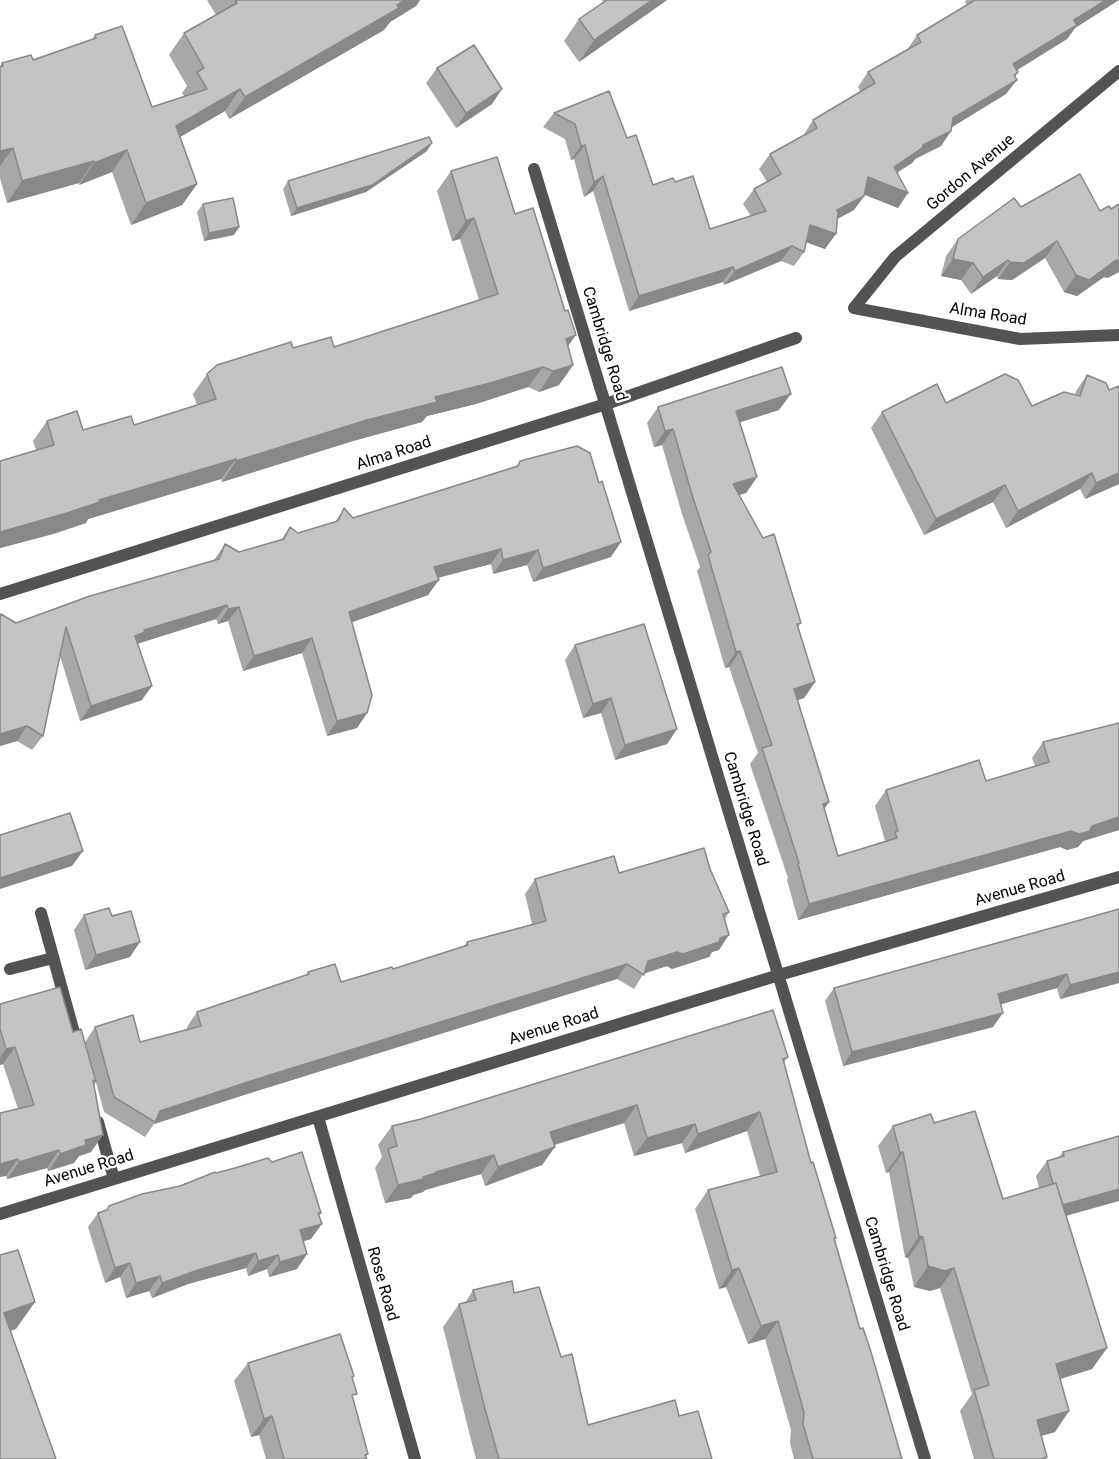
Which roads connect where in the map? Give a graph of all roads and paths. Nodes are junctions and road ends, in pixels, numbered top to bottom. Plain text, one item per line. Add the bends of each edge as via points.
1 (1119, 71) edge
2 (534, 168) dead end
3 (854, 308) joint
4 (1119, 335) edge
5 (796, 338) dead end
6 (606, 404) junction
7 (0, 594) edge
8 (1119, 878) edge
9 (42, 914) dead end
10 (53, 958) junction
11 (10, 969) dead end
12 (779, 975) junction
13 (81, 1057) edge
14 (96, 1113) edge
15 (318, 1117) junction
16 (114, 1179) junction
17 (0, 1214) edge
18 (415, 1459) edge
19 (925, 1459) edge

1 - 3 street, Gordon Avenue via 895,257
2 - 6 street, Cambridge Road
3 - 4 street, Alma Road via 1020,339
5 - 6 street, Alma Road
6 - 7 street, Alma Road
6 - 12 street, Cambridge Road
8 - 12 street, Avenue Road
9 - 10 street
10 - 11 street
10 - 13 street
12 - 15 street, Avenue Road
12 - 19 street, Cambridge Road
14 - 16 street
15 - 16 street, Avenue Road
15 - 18 street, Rose Road
16 - 17 street, Avenue Road

